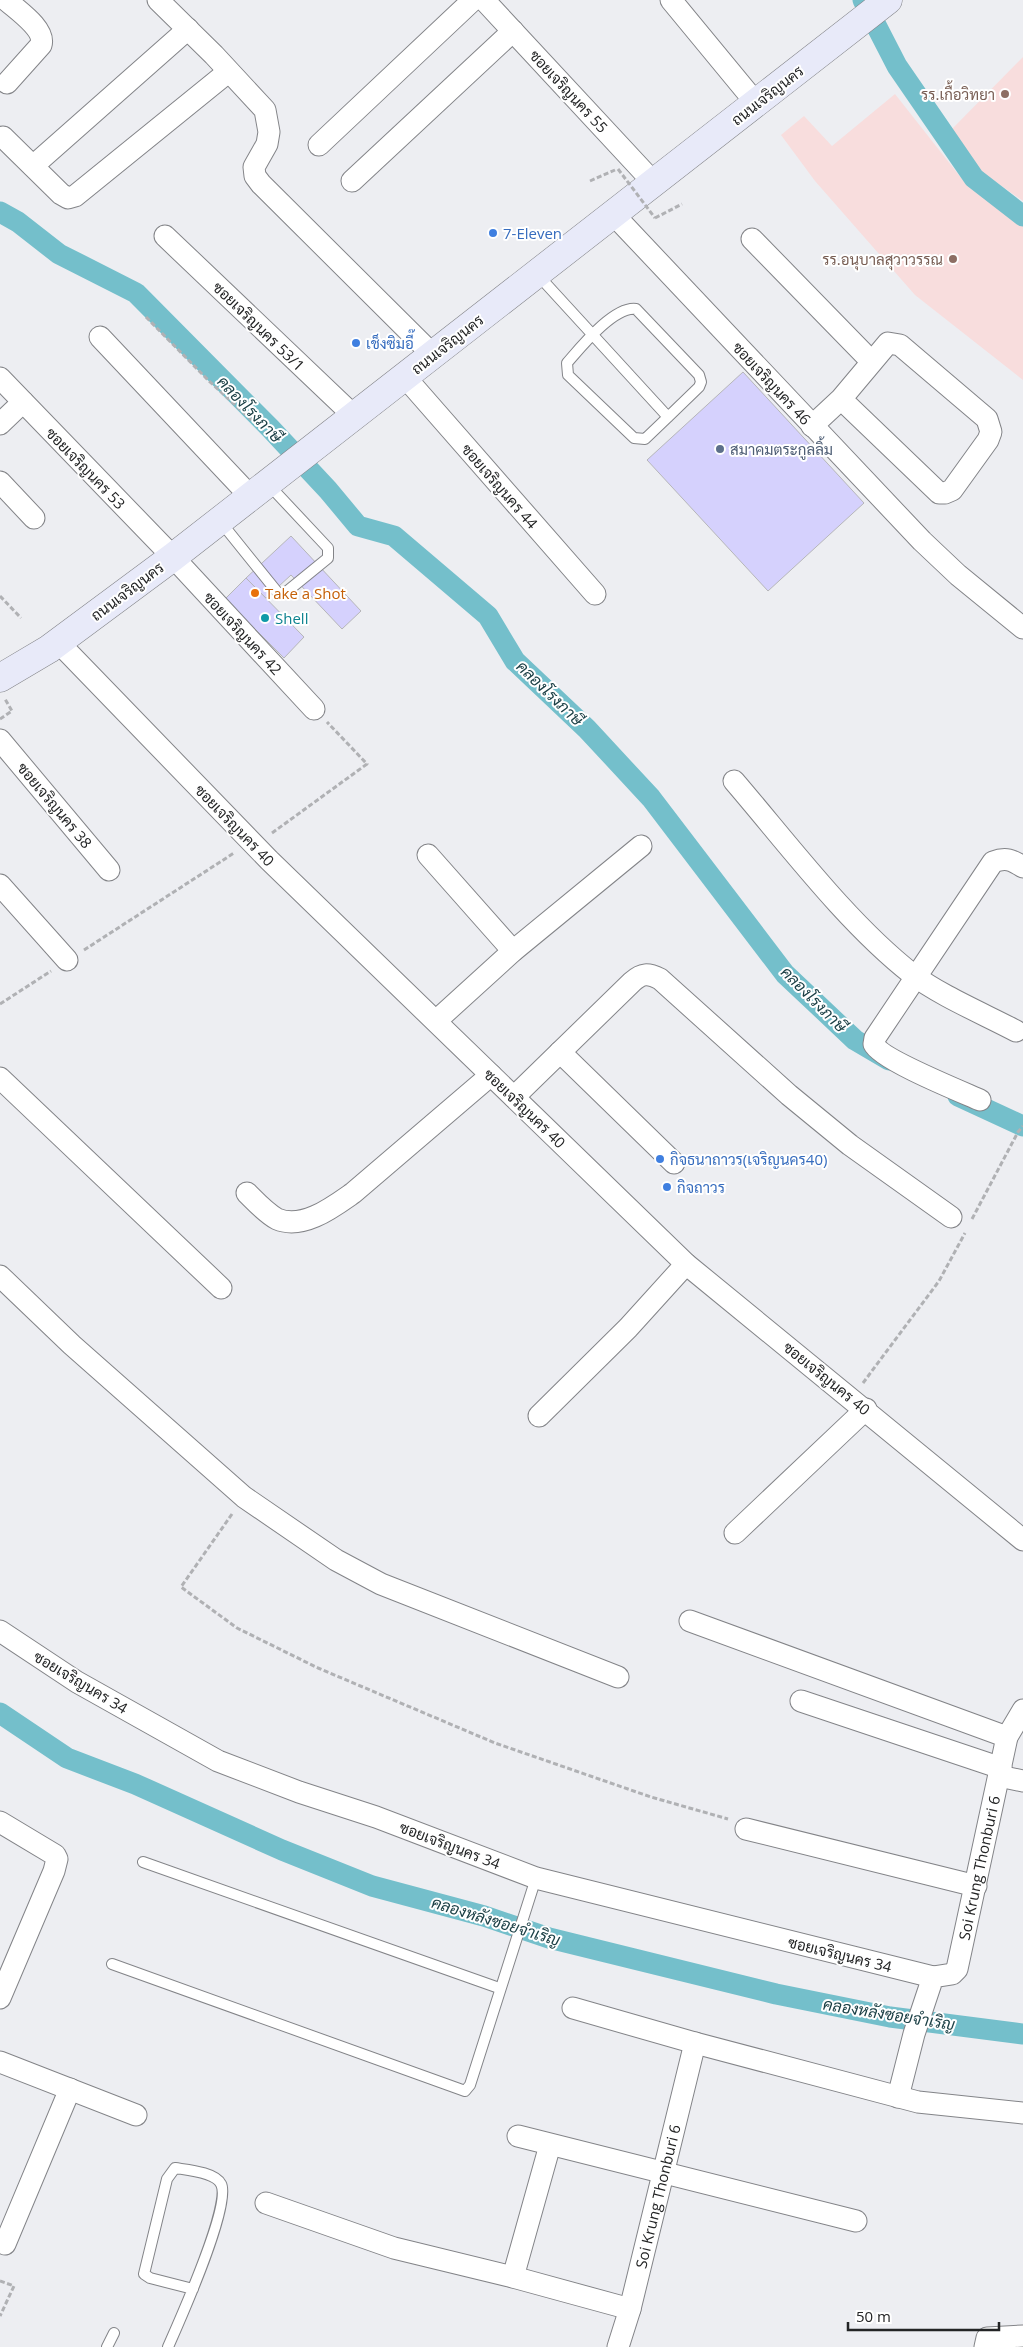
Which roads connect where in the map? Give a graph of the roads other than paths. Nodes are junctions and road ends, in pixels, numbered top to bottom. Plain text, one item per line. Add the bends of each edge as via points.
1 (6, 0) edge
2 (158, 0) edge
3 (472, 0) edge
4 (484, 0) edge
5 (671, 0) edge
6 (885, 2) edge
7 (188, 29) junction
8 (513, 31) junction
9 (228, 72) junction
10 (7, 82) dead end
11 (756, 103) junction
12 (3, 136) dead end
13 (319, 145) dead end
14 (33, 166) junction
15 (352, 181) dead end
16 (654, 183) junction
17 (614, 215) junction
18 (165, 236) dead end
19 (752, 239) dead end
20 (537, 274) junction
21 (592, 335) junction
22 (100, 336) dead end
23 (433, 355) junction
24 (871, 361) junction
25 (404, 377) junction
26 (0, 378) edge
27 (841, 399) junction
28 (23, 402) junction
29 (354, 416) junction
30 (668, 417) junction
31 (0, 424) edge
32 (812, 426) junction
33 (0, 482) edge
34 (259, 490) junction
35 (34, 518) dead end
36 (220, 520) junction
37 (173, 557) junction
38 (595, 594) dead end
39 (1022, 624) edge
40 (58, 642) junction
41 (0, 678) edge
42 (314, 709) dead end
43 (0, 740) edge
44 (734, 781) dead end
45 (641, 846) dead end
46 (428, 855) dead end
47 (1023, 867) edge
48 (109, 870) dead end
49 (0, 886) edge
50 (512, 952) junction
51 (68, 960) road end
52 (914, 976) junction
53 (436, 1021) junction
54 (1016, 1031) dead end
55 (560, 1052) junction
56 (491, 1075) junction
57 (0, 1078) edge
58 (514, 1097) junction
59 (980, 1100) dead end
60 (674, 1163) dead end
61 (247, 1193) dead end
62 (951, 1216) dead end
63 (686, 1264) junction
64 (0, 1276) edge
65 (220, 1288) dead end
66 (858, 1405) junction
67 (539, 1416) dead end
68 (735, 1532) dead end
69 (1023, 1540) edge
70 (690, 1621) dead end
71 (0, 1630) edge
72 (618, 1677) dead end
73 (801, 1701) dead end
74 (1023, 1710) edge
75 (1007, 1737) junction
76 (1000, 1772) junction
77 (1023, 1781) edge
78 (0, 1822) edge
79 (746, 1829) road end
80 (144, 1862) dead end
81 (536, 1878) junction
82 (976, 1886) junction
83 (112, 1964) dead end
84 (933, 1977) junction
85 (499, 1988) junction
86 (0, 1998) edge
87 (573, 2008) dead end
88 (695, 2043) junction
89 (0, 2062) edge
90 (70, 2089) junction
91 (898, 2097) junction
92 (1023, 2113) edge
93 (136, 2115) dead end
94 (518, 2136) dead end
95 (550, 2145) junction
96 (662, 2173) junction
97 (266, 2203) dead end
98 (856, 2221) dead end
99 (5, 2244) dead end
100 (513, 2277) junction
101 (193, 2289) junction
102 (630, 2308) junction
103 (114, 2332) dead end
104 (1023, 2336) edge
105 (108, 2347) edge
106 (168, 2347) edge
107 (618, 2347) edge
108 (985, 2347) edge

1 - 10 street via 42,35 41,45
2 - 7 street
3 - 13 street
4 - 8 street, ซอยเจริญนคร 55
5 - 11 street
6 - 11 main road, ถนนเจริญนคร
7 - 9 street
7 - 14 street
8 - 15 street
8 - 16 street, ซอยเจริญนคร 55
9 - 14 street via 74,196 68,198 61,194
9 - 23 street via 265,110 269,132 267,144 254,167 255,176
11 - 16 main road, ถนนเจริญนคร
12 - 14 street
16 - 17 main road, ถนนเจริญนคร
17 - 20 main road, ถนนเจริญนคร
17 - 32 street, ซอยเจริญนคร 46
18 - 29 street, ซอยเจริญนคร 53/1
19 - 24 street
20 - 21 lane
20 - 23 main road, ถนนเจริญนคร
21 - 30 lane
21 - 30 lane via 567,362 568,374 634,438 644,439
21 - 30 lane via 621,311 636,309 699,375 699,387
22 - 34 street
23 - 25 main road, ถนนเจริญนคร
24 - 27 street
24 - 27 street via 888,343 900,344 987,418 988,440 952,490 939,492 932,487
25 - 29 main road, ถนนเจริญนคร
25 - 38 street, ซอยเจริญนคร 44
26 - 28 street, ซอยเจริญนคร 53
27 - 32 street
28 - 31 street
28 - 37 street, ซอยเจริญนคร 53
29 - 34 main road, ถนนเจริญนคร
32 - 39 street, ซอยเจริญนคร 46 via 958,575
33 - 35 street
34 - 36 main road, ถนนเจริญนคร
34 - 36 lane via 330,553 285,594 278,593
36 - 37 main road, ถนนเจริญนคร
37 - 40 main road, ถนนเจริญนคร
37 - 42 street, ซอยเจริญนคร 42
40 - 41 main road, ถนนเจริญนคร
40 - 53 street, ซอยเจริญนคร 40 via 269,860
43 - 48 street, ซอยเจริญนคร 38
44 - 52 street via 830,893 888,954
45 - 50 street
46 - 50 street
47 - 52 street via 1009,859 993,862
49 - 51 street
50 - 53 street
52 - 54 street
52 - 59 street via 875,1038 876,1049
53 - 56 street, ซอยเจริญนคร 40
55 - 58 street
55 - 60 street
55 - 62 street via 640,975 649,974 660,979 850,1145
56 - 58 street, ซอยเจริญนคร 40
56 - 61 street via 328,1211 290,1222 277,1219
57 - 65 street
58 - 63 street, ซอยเจริญนคร 40
63 - 66 street, ซอยเจริญนคร 40
63 - 67 street via 628,1328
64 - 72 street via 72,1345 244,1497 336,1560 381,1584
66 - 68 street
66 - 69 street, ซอยเจริญนคร 40
70 - 75 street
71 - 81 street, ซอยเจริญนคร 34 via 77,1682 218,1761
73 - 76 street
74 - 75 street, Soi Krung Thonburi 6
75 - 76 street, Soi Krung Thonburi 6
76 - 77 street
76 - 82 street, Soi Krung Thonburi 6
78 - 86 street via 57,1859
79 - 82 street
80 - 85 lane
81 - 84 street, ซอยเจริญนคร 34
81 - 85 lane
82 - 84 street, Soi Krung Thonburi 6 via 957,1969 952,1974
83 - 85 lane via 462,2092 470,2085
84 - 91 street
87 - 88 street
88 - 91 street
88 - 96 street, Soi Krung Thonburi 6
89 - 90 street
90 - 93 street
90 - 99 street
91 - 92 street
94 - 95 street
95 - 96 street
95 - 100 street
96 - 98 street
96 - 102 street, Soi Krung Thonburi 6
97 - 100 street via 394,2248
100 - 102 street
101 - 101 lane via 222,2202 221,2184 215,2178 175,2168 168,2180 144,2274
101 - 106 lane
102 - 107 street, Soi Krung Thonburi 6
103 - 105 lane
104 - 108 street via 987,2338

